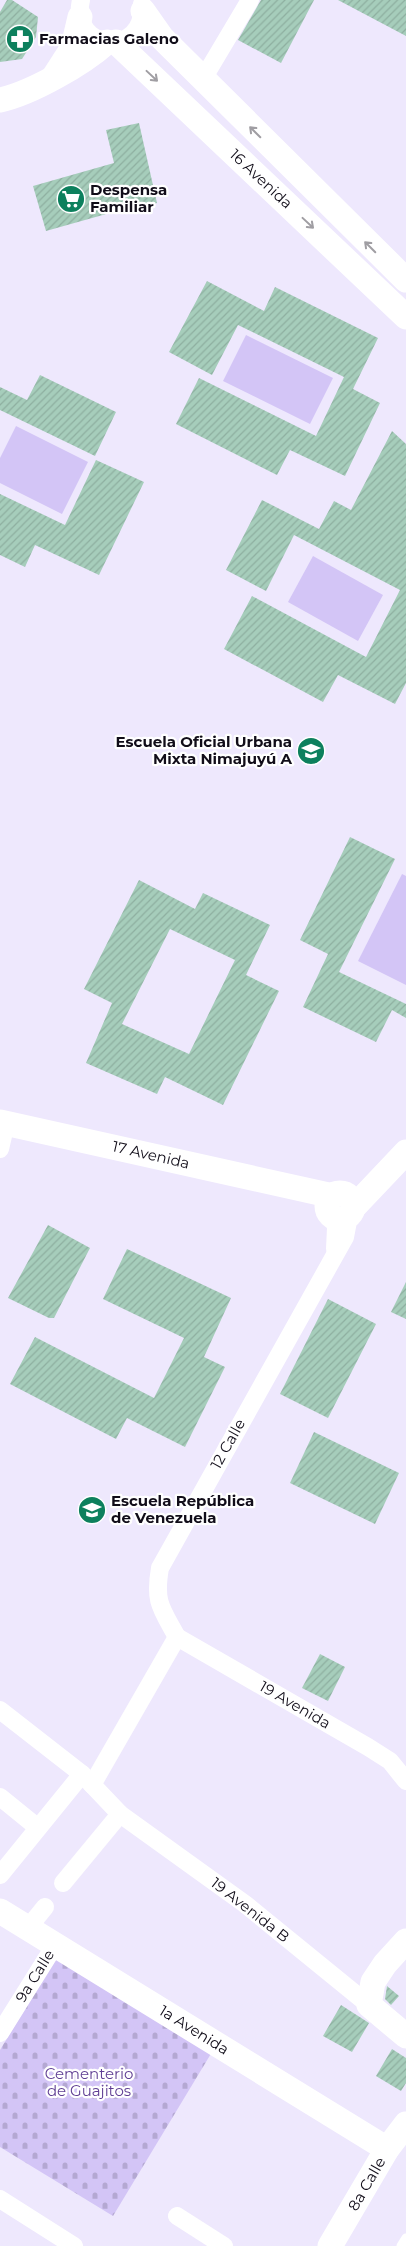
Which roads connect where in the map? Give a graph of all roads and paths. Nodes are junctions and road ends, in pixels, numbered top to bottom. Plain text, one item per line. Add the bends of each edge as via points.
1 (250, 0) edge
2 (142, 4) edge
3 (78, 6) edge
4 (112, 42) junction
5 (51, 79) junction
6 (203, 79) junction
7 (0, 100) edge
8 (406, 280) edge
9 (406, 317) edge
10 (3, 1122) edge
11 (0, 1149) edge
12 (400, 1158) edge
13 (339, 1206) junction
14 (177, 1636) junction
15 (0, 1710) edge
16 (87, 1780) junction
17 (406, 1780) edge
18 (0, 1797) edge
19 (120, 1814) junction
20 (37, 1827) junction
21 (0, 1874) edge
22 (63, 1883) dead end
23 (46, 1907) dead end
24 (0, 1911) edge
25 (28, 1928) junction
26 (406, 1941) edge
27 (55, 1945) junction
28 (369, 2005) junction
29 (0, 2033) edge
30 (406, 2036) edge
31 (406, 2125) edge
32 (388, 2149) junction
33 (0, 2198) edge
34 (177, 2216) dead end
35 (406, 2238) edge
36 (74, 2246) edge
37 (224, 2246) edge
38 (330, 2246) edge
39 (401, 2246) edge

1 - 6 street
2 - 4 street via 136,30 127,38
2 - 6 street, 16 Avenida via 162,38
3 - 4 street via 86,31 99,40
3 - 5 street via 72,47
4 - 5 street
4 -> 9 street, 16 Avenida
5 - 7 street
8 -> 6 street, 16 Avenida
10 - 11 street
10 - 13 street, 17 Avenida via 302,1189
12 - 13 street
13 - 14 street, 12 Calle via 334,1257 160,1568 156,1587 158,1600
14 - 16 street
14 - 17 street, 19 Avenida via 390,1761
15 - 16 street, 19 Avenida B
16 - 19 street, 19 Avenida B
16 - 20 street
18 - 20 street
19 - 22 street
19 - 28 street, 19 Avenida B via 245,1904
20 - 21 street
23 - 25 street
24 - 25 street, 1a Avenida
25 - 27 street, 1a Avenida
26 - 28 street via 373,1982
27 - 29 street, 9a Calle
27 - 32 street, 1a Avenida
28 - 30 street, 19 Avenida B
31 - 32 street, 8a Calle
32 - 38 street, 8a Calle
33 - 36 street
34 - 37 street
35 - 39 lane

